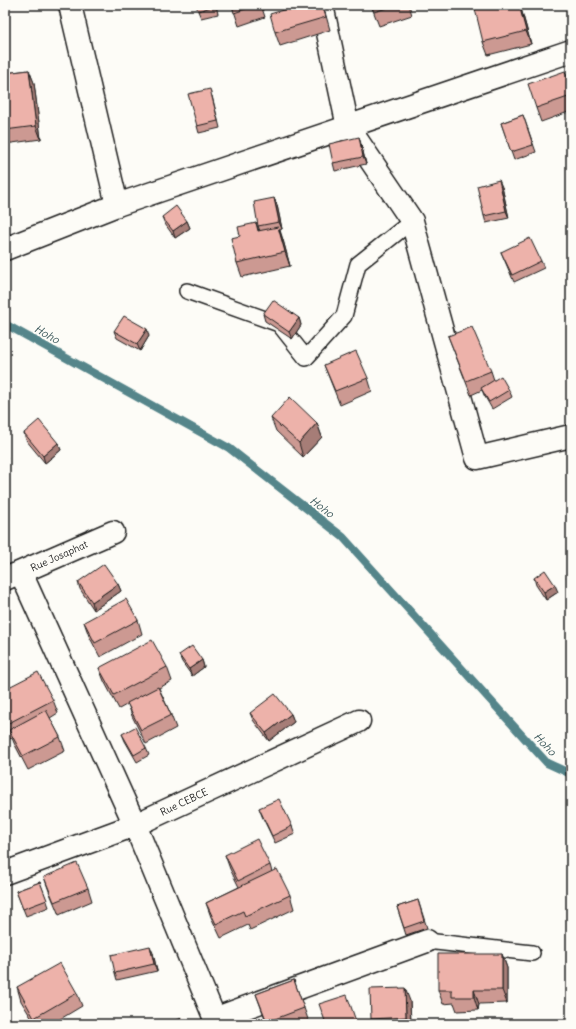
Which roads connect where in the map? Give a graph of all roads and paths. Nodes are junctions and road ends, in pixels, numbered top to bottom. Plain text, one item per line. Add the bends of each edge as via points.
1 (70, 5) edge
2 (322, 5) edge
3 (571, 51) edge
4 (348, 127) junction
5 (116, 205) junction
6 (412, 221) junction
7 (5, 249) edge
8 (187, 291) dead end
9 (571, 436) edge
10 (113, 532) dead end
11 (13, 576) edge
12 (359, 721) dead end
13 (135, 825) junction
14 (5, 873) edge
15 (427, 941) joint
16 (532, 953) dead end
17 (215, 1021) edge

1 - 5 street
2 - 4 street
3 - 4 street
4 - 5 street
4 - 6 street
5 - 7 street
6 - 8 lane via 358,264 344,316 306,358 279,324
6 - 9 street via 477,458
10 - 11 street, Rue Josaphat
11 - 13 street
12 - 13 street, Rue CEBCE
13 - 14 street, Rue CEBCE
13 - 17 street
15 - 16 lane
15 - 17 street

